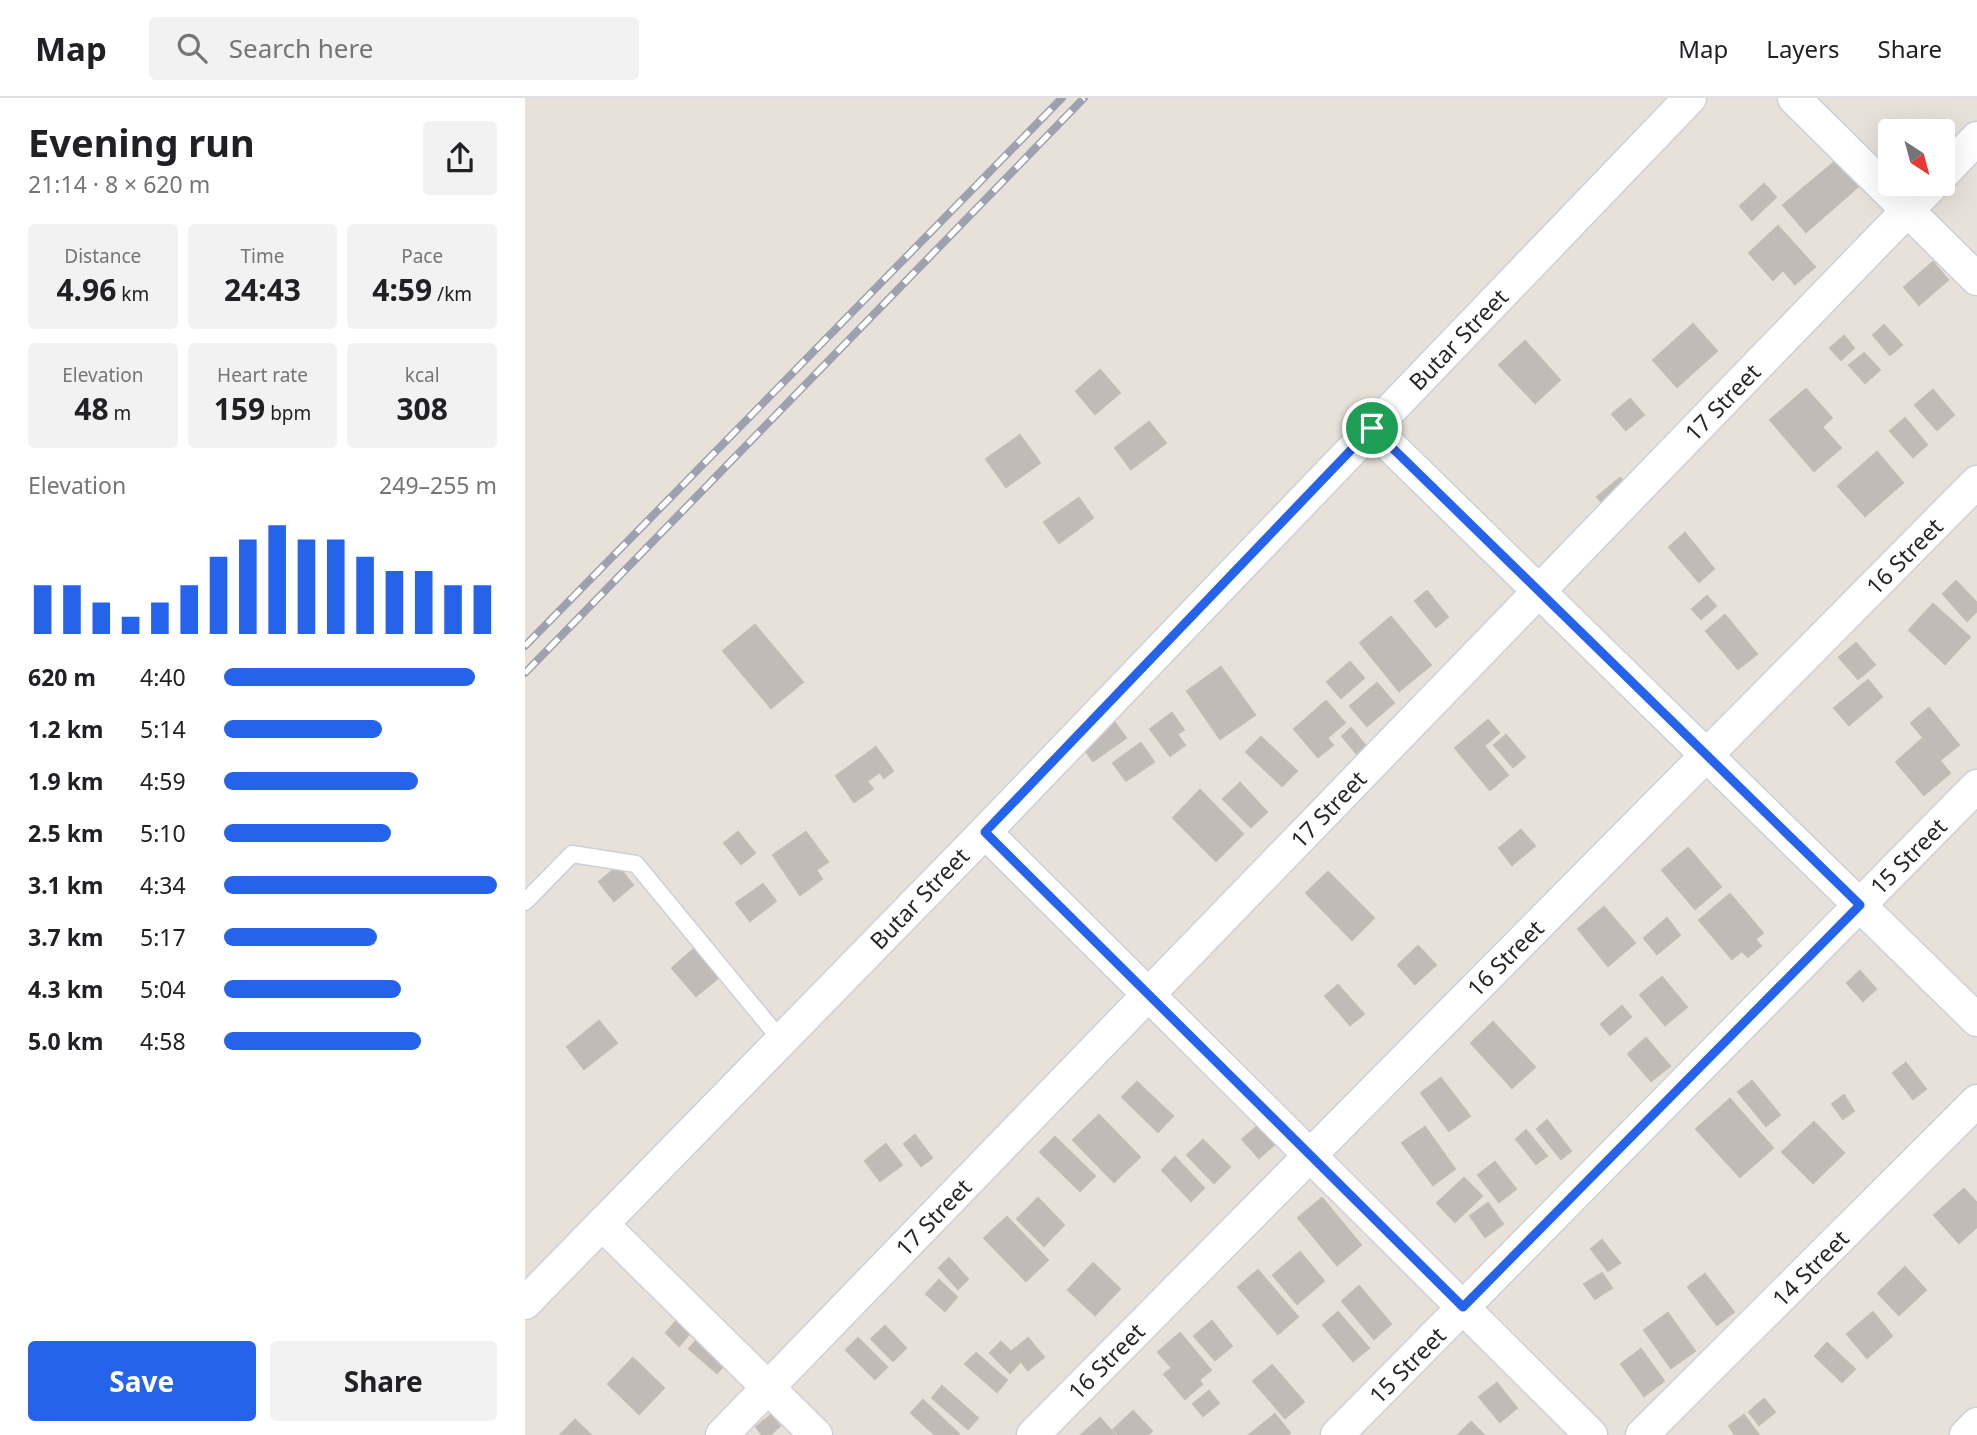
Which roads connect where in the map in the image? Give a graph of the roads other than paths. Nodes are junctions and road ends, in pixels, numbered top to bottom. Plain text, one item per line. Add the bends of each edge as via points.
1 (1690, 98) edge
2 (1794, 98) edge
3 (1977, 138) edge
4 (1955, 161) edge
5 (1921, 196) edge
6 (1907, 210) junction
7 (1977, 279) edge
8 (1372, 428) junction
9 (1977, 482) edge
10 (1539, 591) junction
11 (1706, 755) junction
12 (1977, 786) edge
13 (985, 832) junction
14 (525, 902) edge
15 (1860, 905) junction
16 (1149, 995) junction
17 (1977, 1020) edge
18 (772, 1028) dead end
19 (1977, 1101) edge
20 (1310, 1155) junction
21 (602, 1224) junction
22 (525, 1303) edge
23 (1463, 1307) junction
24 (768, 1388) junction
25 (1977, 1424) edge
26 (722, 1435) edge
27 (816, 1435) edge
28 (1033, 1435) edge
29 (1337, 1435) edge
30 (1591, 1435) edge
31 (1642, 1435) edge
32 (1966, 1435) edge

1 - 8 street, Butar Street
2 - 6 street
3 - 4 street
5 - 6 street, 17 Street
6 - 7 street
6 - 10 street, 17 Street
8 - 10 street
8 - 13 street, Butar Street
9 - 11 street, 16 Street
10 - 11 street
10 - 16 street, 17 Street
11 - 15 street
11 - 20 street, 16 Street
12 - 15 street, 15 Street
13 - 16 street
13 - 21 street, Butar Street
14 - 18 lane via 572,854 636,864
15 - 17 street
15 - 23 street, 15 Street
16 - 20 street
16 - 24 street, 17 Street
19 - 31 street, 14 Street
20 - 23 street
20 - 28 street, 16 Street
21 - 22 street, Butar Street
21 - 24 street
23 - 29 street, 15 Street
23 - 30 street
24 - 26 street, 17 Street
24 - 27 street
25 - 32 street

